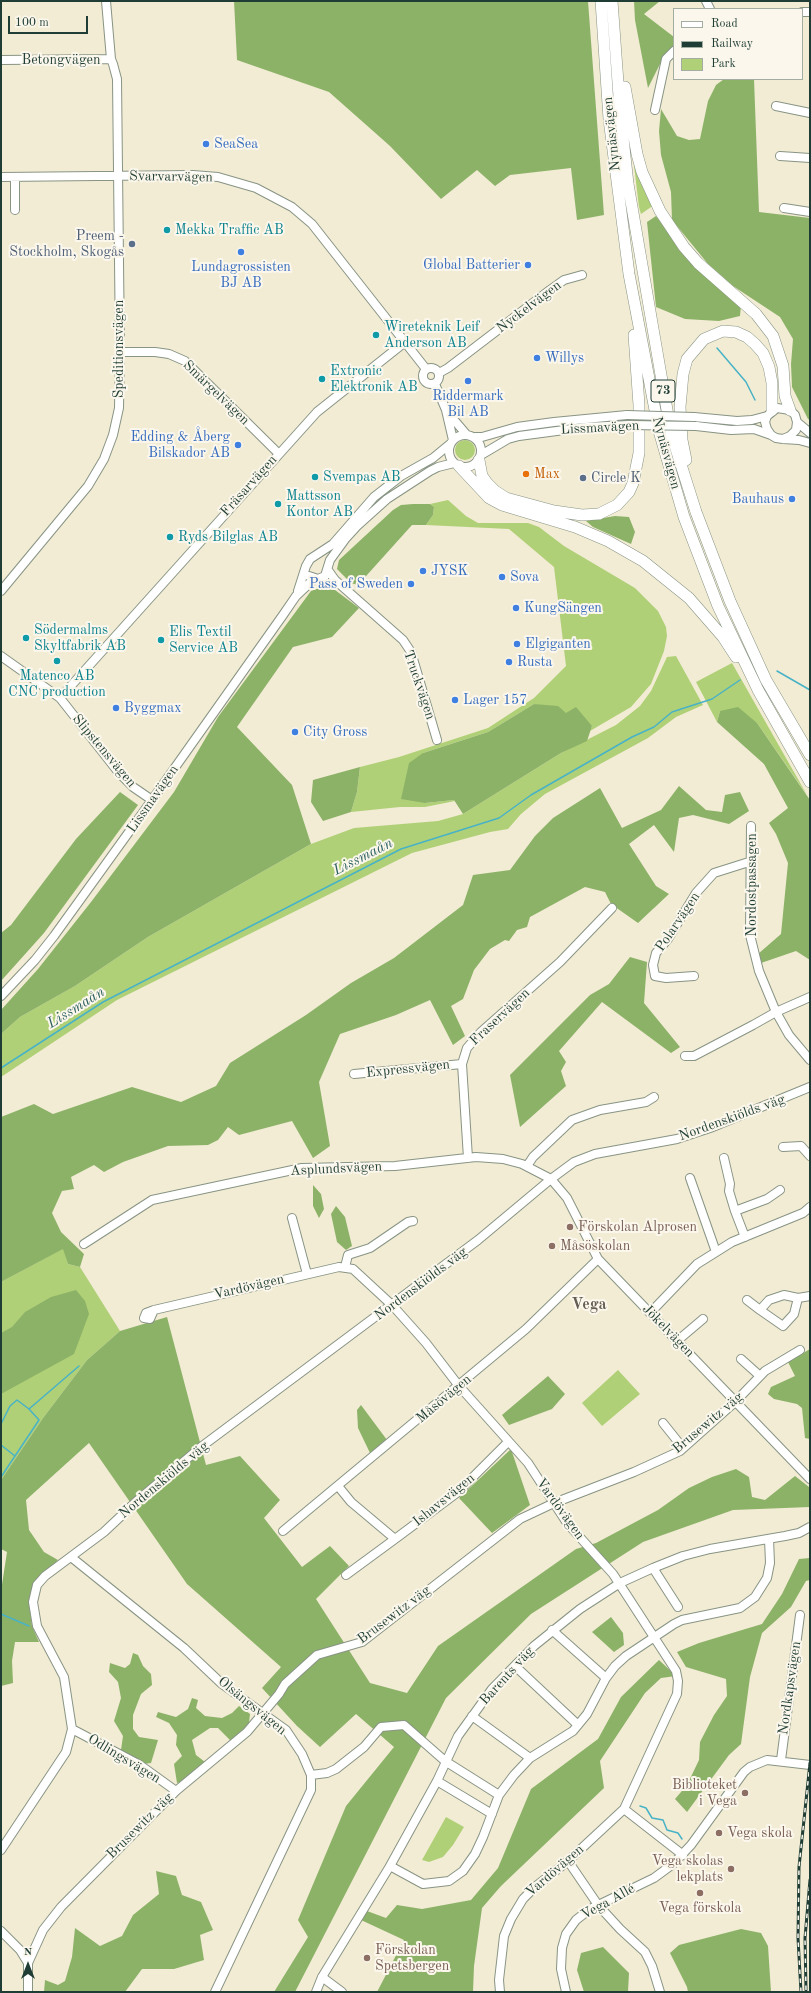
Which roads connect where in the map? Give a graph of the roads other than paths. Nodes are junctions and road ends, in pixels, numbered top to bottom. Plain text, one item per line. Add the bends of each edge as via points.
1 (106, 1) edge
2 (601, 1) edge
3 (613, 1) edge
4 (673, 52) edge
5 (1, 60) edge
6 (111, 60) junction
7 (114, 69) joint
8 (776, 106) dead end
9 (655, 110) dead end
10 (810, 113) edge
11 (780, 156) dead end
12 (810, 158) edge
13 (1, 177) edge
14 (15, 177) junction
15 (118, 177) junction
16 (784, 208) dead end
17 (15, 210) dead end
18 (810, 212) edge
19 (629, 274) junction
20 (582, 275) dead end
21 (405, 342) junction
22 (120, 352) junction
23 (426, 369) junction
24 (439, 373) junction
25 (435, 384) junction
26 (446, 410) junction
27 (790, 410) junction
28 (770, 413) junction
29 (797, 422) junction
30 (810, 433) edge
31 (771, 435) junction
32 (470, 436) junction
33 (783, 439) junction
34 (451, 442) junction
35 (810, 443) edge
36 (278, 453) junction
37 (480, 457) junction
38 (457, 465) junction
39 (696, 512) junction
40 (316, 556) junction
41 (328, 568) junction
42 (306, 570) junction
43 (318, 579) junction
44 (342, 586) junction
45 (1, 591) edge
46 (296, 596) junction
47 (1, 656) edge
48 (758, 690) junction
49 (60, 698) junction
50 (437, 740) dead end
51 (810, 755) edge
52 (810, 782) edge
53 (152, 800) junction
54 (751, 826) dead end
55 (752, 861) junction
56 (612, 908) dead end
57 (694, 976) dead end
58 (1, 996) edge
59 (810, 997) edge
60 (776, 1012) junction
61 (685, 1056) dead end
62 (810, 1060) edge
63 (462, 1064) junction
64 (354, 1074) dead end
65 (810, 1087) edge
66 (654, 1097) dead end
67 (783, 1147) dead end
68 (810, 1156) edge
69 (468, 1158) junction
70 (724, 1158) dead end
71 (527, 1166) junction
72 (690, 1178) dead end
73 (551, 1179) junction
74 (780, 1190) dead end
75 (810, 1207) edge
76 (735, 1211) junction
77 (292, 1218) dead end
78 (413, 1221) dead end
79 (745, 1237) junction
80 (84, 1244) dead end
81 (716, 1252) junction
82 (598, 1259) junction
83 (345, 1267) junction
84 (307, 1274) junction
85 (810, 1296) edge
86 (798, 1298) junction
87 (747, 1300) dead end
88 (392, 1306) junction
89 (154, 1310) dead end
90 (760, 1310) junction
91 (650, 1313) junction
92 (703, 1319) dead end
93 (677, 1341) junction
94 (800, 1350) dead end
95 (740, 1359) dead end
96 (760, 1376) junction
97 (459, 1386) junction
98 (735, 1402) junction
99 (663, 1424) dead end
100 (508, 1442) junction
101 (683, 1448) junction
102 (810, 1479) edge
103 (338, 1486) junction
104 (554, 1503) junction
105 (810, 1527) edge
106 (283, 1531) dead end
107 (395, 1539) junction
108 (769, 1539) junction
109 (71, 1557) junction
110 (653, 1568) junction
111 (346, 1575) dead end
112 (620, 1583) junction
113 (678, 1607) dead end
114 (800, 1615) dead end
115 (552, 1630) junction
116 (654, 1636) junction
117 (515, 1666) junction
118 (606, 1678) junction
119 (262, 1714) junction
120 (472, 1716) junction
121 (578, 1725) junction
122 (72, 1729) junction
123 (530, 1758) junction
124 (781, 1760) junction
125 (445, 1762) junction
126 (810, 1764) edge
127 (311, 1775) junction
128 (437, 1781) junction
129 (176, 1791) junction
130 (500, 1795) junction
131 (626, 1811) junction
132 (492, 1814) junction
133 (1, 1850) edge
134 (682, 1855) junction
135 (568, 1861) junction
136 (390, 1866) junction
137 (598, 1905) junction
138 (1, 1930) edge
139 (28, 1963) junction
140 (322, 1977) junction
141 (28, 1992) edge
142 (215, 1992) edge
143 (316, 1992) edge
144 (342, 1992) edge
145 (500, 1992) edge
146 (566, 1992) edge
147 (660, 1992) edge

1 - 6 street
2 - 19 highway, Nynäsvägen / 73 via 609,119
3 - 27 highway via 632,134 650,191 684,248 707,272 756,314 773,336 783,366 785,396
3 - 39 highway, Nynäsvägen / 73 via 628,184 671,433
4 - 9 street via 666,59
5 - 6 street, Betongvägen
6 - 7 street, Betongvägen
7 - 15 street, Speditionsvägen via 117,79
8 - 10 street
11 - 12 street
13 - 14 street, Svarvarvägen
14 - 15 street, Svarvarvägen
14 - 17 street
15 - 21 street, Svarvarvägen via 218,177 274,196 312,224
15 - 22 street, Speditionsvägen
16 - 18 street
19 - 37 highway via 640,432 636,472 629,492 622,501 609,510 591,514 554,511 506,498 494,491 482,476
19 - 48 highway, Nynäsvägen / 73 via 659,432 684,517 718,606
20 - 24 street, Nyckelvägen via 564,280
21 - 23 street, Svarvarvägen
21 - 36 street, Fräsarvägen via 325,404
22 - 36 street, Smärgelvägen via 169,354 185,361
22 - 45 street, Speditionsvägen via 118,408 113,435 104,459 88,486
23 - 24 street via 432,368
23 - 25 street via 423,374 425,382
24 - 25 street via 440,379
25 - 26 street
26 - 32 street
26 - 34 street
27 - 28 street via 778,408
27 - 29 street
28 - 31 street via 765,422
28 - 32 street, Lissmavägen, bridge via 752,420 737,421 627,415 554,422 517,427 482,437
28 - 39 highway via 772,383 769,367 763,353 747,337 736,332 723,331 704,339 695,348 687,359 683,374 680,407 682,440
29 - 30 street
29 - 33 street via 796,430
31 - 33 street
31 - 37 street, Lissmavägen, bridge via 754,430 696,426 587,427 508,439
32 - 34 street via 461,434
32 - 37 street via 479,442
33 - 35 street
34 - 38 street via 449,456
34 - 40 street, Lissmavägen via 433,458 401,476 374,497 333,544
36 - 49 street, Fräsarvägen
37 - 38 street via 470,466
38 - 41 street, Lissmavägen via 434,469 387,500 357,526 336,551
38 - 48 highway via 489,498 516,510 575,527 608,541 643,561 689,598 723,637
39 - 51 highway, Nynäsvägen / 73 via 730,601 766,680
40 - 41 street via 325,560
40 - 42 street, Lissmavägen via 307,562
41 - 43 street, Lissmavägen
41 - 44 street, Truckvägen
42 - 43 street via 310,577
42 - 46 street, Lissmavägen
43 - 44 street, Truckvägen
43 - 46 street, Lissmavägen
44 - 50 street, Truckvägen via 403,640 411,652
46 - 53 street, Lissmavägen
47 - 49 street, Slipstensvägen
48 - 52 highway, Nynäsvägen / 73
49 - 53 street, Slipstensvägen via 119,773 132,787
53 - 58 street, Lissmavägen via 49,942
54 - 55 street, Nordostpassagen
55 - 57 street, Polarvägen via 714,873 696,893 668,939 656,953 653,965 655,976
55 - 60 street, Nordostpassagen via 750,935 758,971
56 - 63 street, Fraservägen via 560,962 481,1032 467,1048
59 - 60 street
60 - 61 street via 694,1056
60 - 62 street, Nordostpassagen via 789,1035
63 - 64 street, Expressvägen
63 - 69 street, Fraservägen
65 - 73 street, Nordenskiölds väg via 677,1139 595,1154 574,1162
66 - 71 street via 646,1102 600,1110 572,1120 542,1147
67 - 68 street via 801,1146
69 - 71 street, Asplundsvägen via 503,1159
69 - 80 street, Asplundsvägen via 395,1166 302,1168 160,1197 146,1203
70 - 76 street
71 - 73 street, Asplundsvägen
72 - 81 street
73 - 82 street, Jökelvägen via 567,1198
73 - 88 street, Nordenskiölds väg via 484,1236
74 - 76 street via 767,1199
75 - 79 street via 804,1213
76 - 79 street
77 - 84 street
78 - 83 street via 370,1248 348,1255
79 - 81 street
81 - 91 street via 697,1264
82 - 91 street, Jökelvägen
82 - 97 street, Måsövägen via 526,1330
83 - 84 street, Vardövägen
83 - 88 street, Vardövägen via 352,1269
84 - 89 street, Vardövägen
85 - 86 street
86 - 90 street via 784,1295 769,1300
86 - 90 street via 794,1314 783,1326
87 - 90 street
88 - 97 street, Vardövägen via 426,1343
88 - 109 street, Nordenskiölds väg via 201,1447
91 - 93 street, Jökelvägen
92 - 93 street
93 - 98 street, Jökelvägen
94 - 96 street, Brusewitz väg
95 - 96 street
96 - 98 street, Brusewitz väg
97 - 100 street, Vardövägen
97 - 103 street, Måsövägen
98 - 101 street, Brusewitz väg
98 - 102 street, Jökelvägen
99 - 101 street
100 - 104 street, Vardövägen via 528,1463
100 - 107 street, Ishavsvägen via 458,1492
101 - 104 street, Brusewitz väg via 634,1472
103 - 106 street, Måsövägen
103 - 107 street via 351,1502
104 - 112 street, Vardövägen via 578,1536
104 - 119 street, Brusewitz väg via 520,1519 362,1642 317,1655 285,1684
105 - 108 street, Barents väg
107 - 111 street, Ishavsvägen
108 - 110 street, Barents väg via 710,1549
108 - 116 street via 770,1562 767,1578 755,1597 740,1608 682,1620
109 - 119 street, Olsängsvägen via 184,1648 222,1684
109 - 122 street, Nordenskiölds väg via 37,1585 33,1602 37,1626 64,1677
110 - 112 street, Barents väg
110 - 113 street
112 - 115 street, Barents väg
112 - 116 street, Vardövägen
114 - 124 street, Nordkapsvägen
115 - 117 street, Barents väg
115 - 118 street
116 - 118 street via 626,1656
116 - 131 street, Vardövägen via 676,1671 677,1694
117 - 120 street, Barents väg via 492,1688
117 - 121 street
118 - 121 street via 587,1714
119 - 127 street, Olsängsvägen via 286,1730 302,1754
119 - 129 street, Brusewitz väg via 247,1732
120 - 123 street
120 - 125 street, Barents väg
121 - 123 street via 573,1731
122 - 129 street, Odlingsvägen via 140,1765
122 - 133 street via 66,1752
123 - 130 street
124 - 126 street
124 - 134 street, Vega Allé via 760,1762 744,1772
125 - 127 street via 404,1725 381,1727 364,1747 336,1769
125 - 128 street, Barents väg
125 - 130 street
127 - 142 street, Olsängsvägen via 311,1790
128 - 132 street
128 - 136 street, Barents väg
129 - 139 street, Brusewitz väg via 61,1907 43,1930
130 - 132 street
131 - 134 street
131 - 135 street, Vardövägen
132 - 136 street via 475,1854 463,1871 449,1881 423,1884
134 - 137 street, Vega Allé via 654,1878
135 - 137 street
135 - 145 street, Vardövägen via 523,1899 511,1919 504,1936
136 - 140 street, Barents väg
137 - 146 street, Vega Allé via 576,1920 566,1934 561,1963
137 - 147 street via 644,1952 652,1966
138 - 139 street via 20,1950
139 - 141 street
140 - 143 street, Barents väg
140 - 144 street

